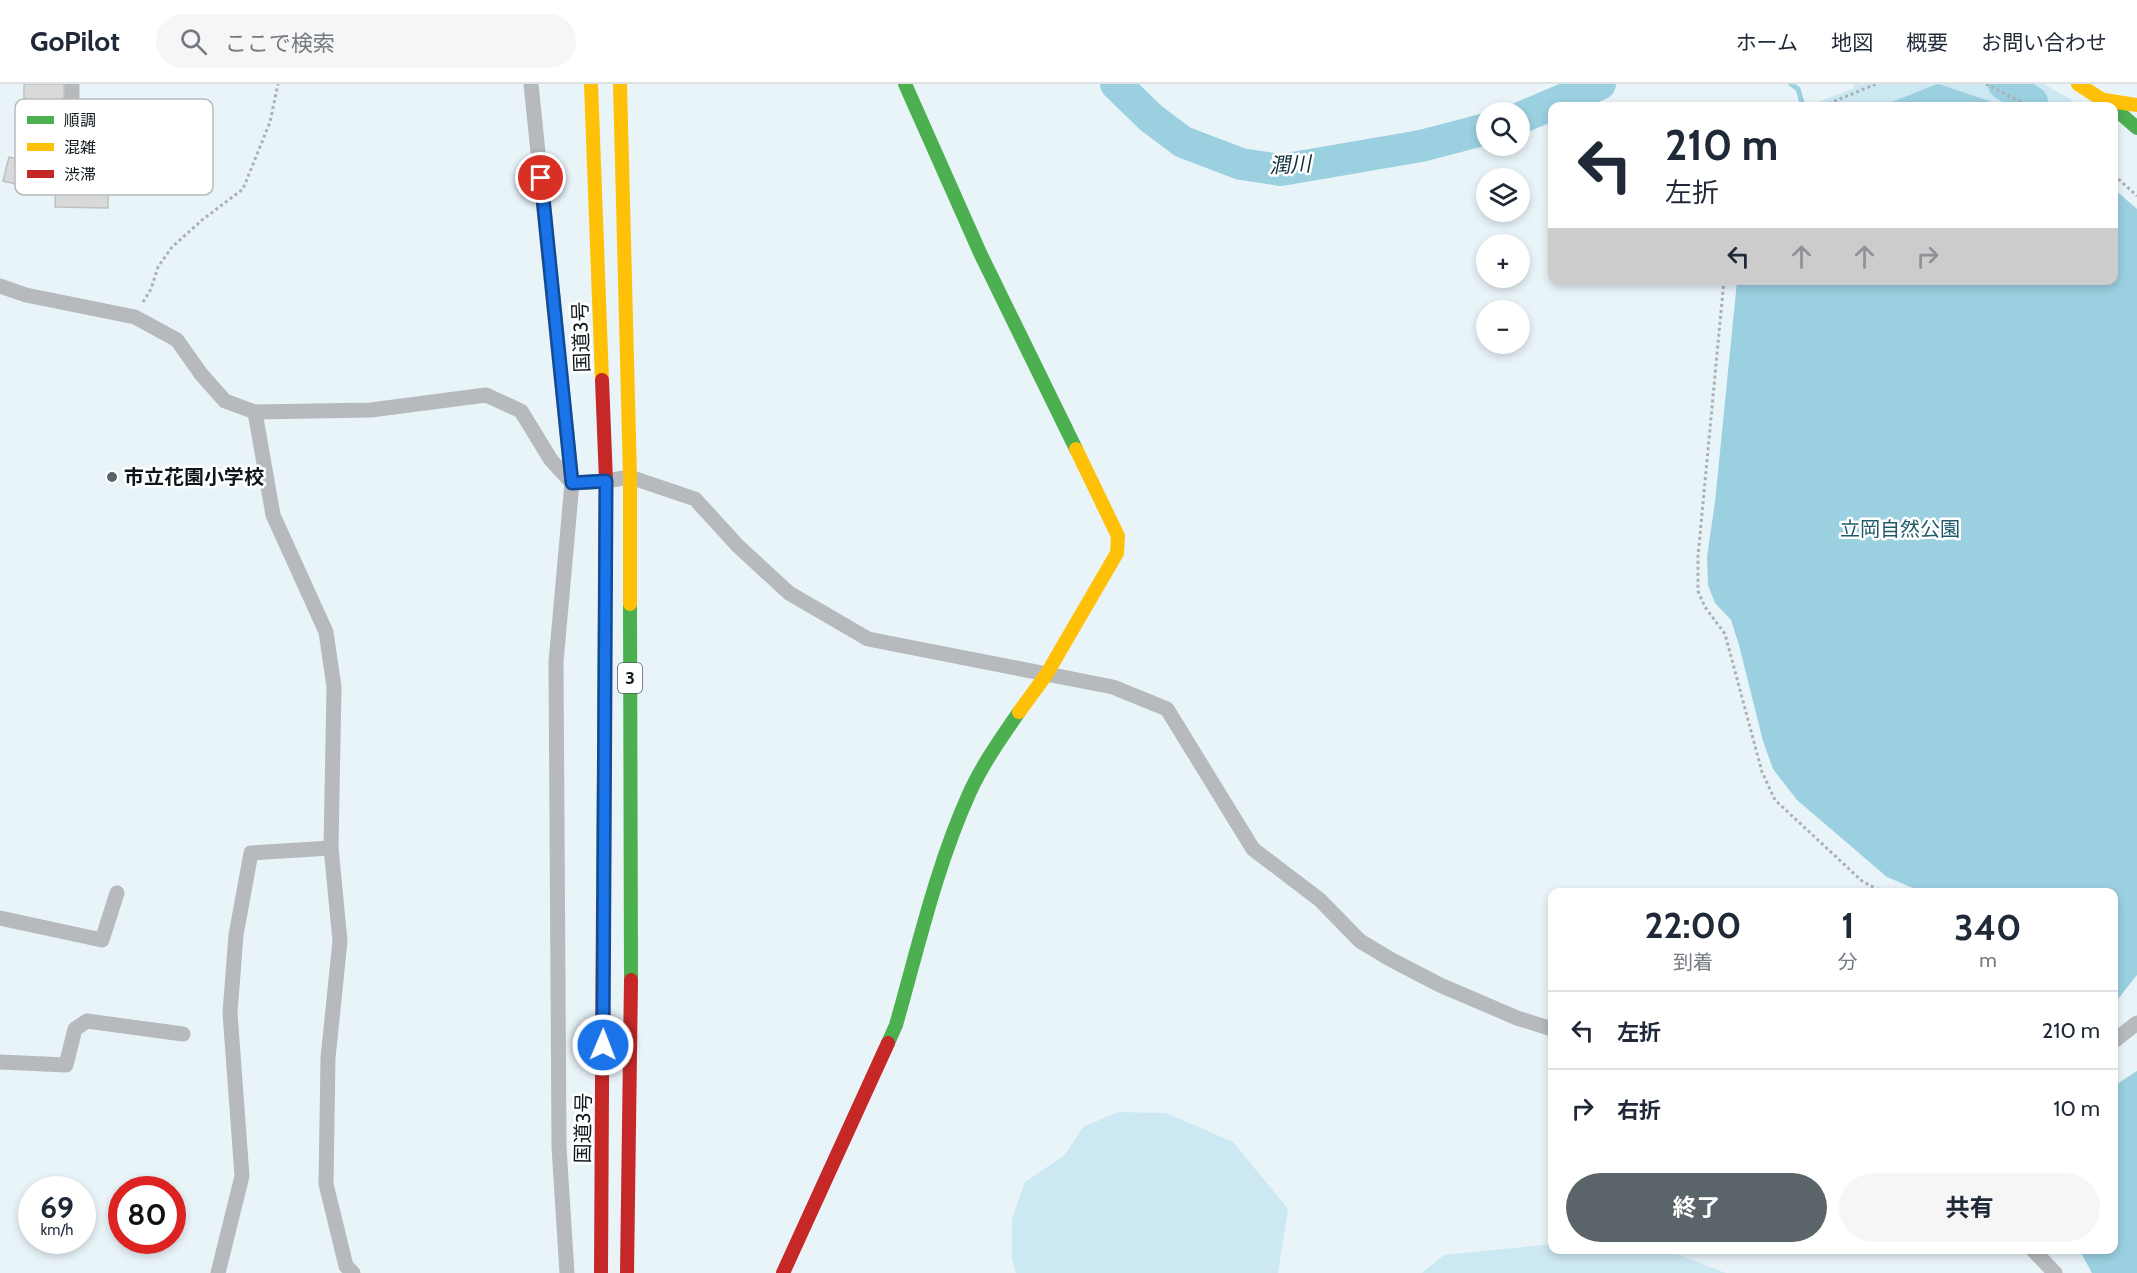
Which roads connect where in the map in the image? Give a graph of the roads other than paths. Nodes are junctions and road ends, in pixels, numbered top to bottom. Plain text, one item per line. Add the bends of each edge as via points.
1 (531, 84) edge
2 (591, 84) edge
3 (620, 84) edge
4 (905, 84) edge
5 (2078, 84) edge
6 (2105, 102) edge
7 (2118, 105) edge
8 (2137, 105) edge
9 (2118, 112) edge
10 (2137, 128) edge
11 (0, 286) edge
12 (255, 412) junction
13 (630, 477) junction
14 (606, 481) junction
15 (572, 483) junction
16 (1046, 675) junction
17 (331, 848) junction
18 (117, 894) dead end
19 (0, 918) edge
20 (2137, 1023) edge
21 (1548, 1028) edge
22 (183, 1034) dead end
23 (2118, 1038) edge
24 (0, 1062) edge
25 (2037, 1254) edge
26 (218, 1273) edge
27 (353, 1273) edge
28 (567, 1273) edge
29 (601, 1273) edge
30 (627, 1273) edge
31 (783, 1273) edge
32 (2055, 1273) edge

1 - 15 street
2 - 14 main road, 国道3号 / 3
3 - 13 main road, 3
4 - 16 main road via 981,255 1118,536 1117,553
5 - 6 main road
7 - 8 main road
9 - 10 main road
11 - 12 street via 135,317 177,340 225,401
12 - 15 street via 371,410 486,395 521,411 551,460
12 - 17 street via 273,515 326,632 334,687
13 - 14 street
13 - 16 street via 695,499 789,593 868,639
13 - 30 main road, 3
14 - 15 street
14 - 29 main road, 国道3号 / 3
15 - 28 street via 556,662 559,1147
16 - 21 street via 1113,687 1167,709 1253,849 1320,900 1360,941 1440,985
16 - 31 main road via 994,748 969,793 942,867 896,1025
17 - 26 street via 250,853 236,935 230,1013 242,1176
17 - 27 street via 340,941 328,1058 326,1184 346,1266
18 - 19 street via 102,939
20 - 23 street
22 - 24 street via 87,1021 75,1029 66,1065
25 - 32 street

